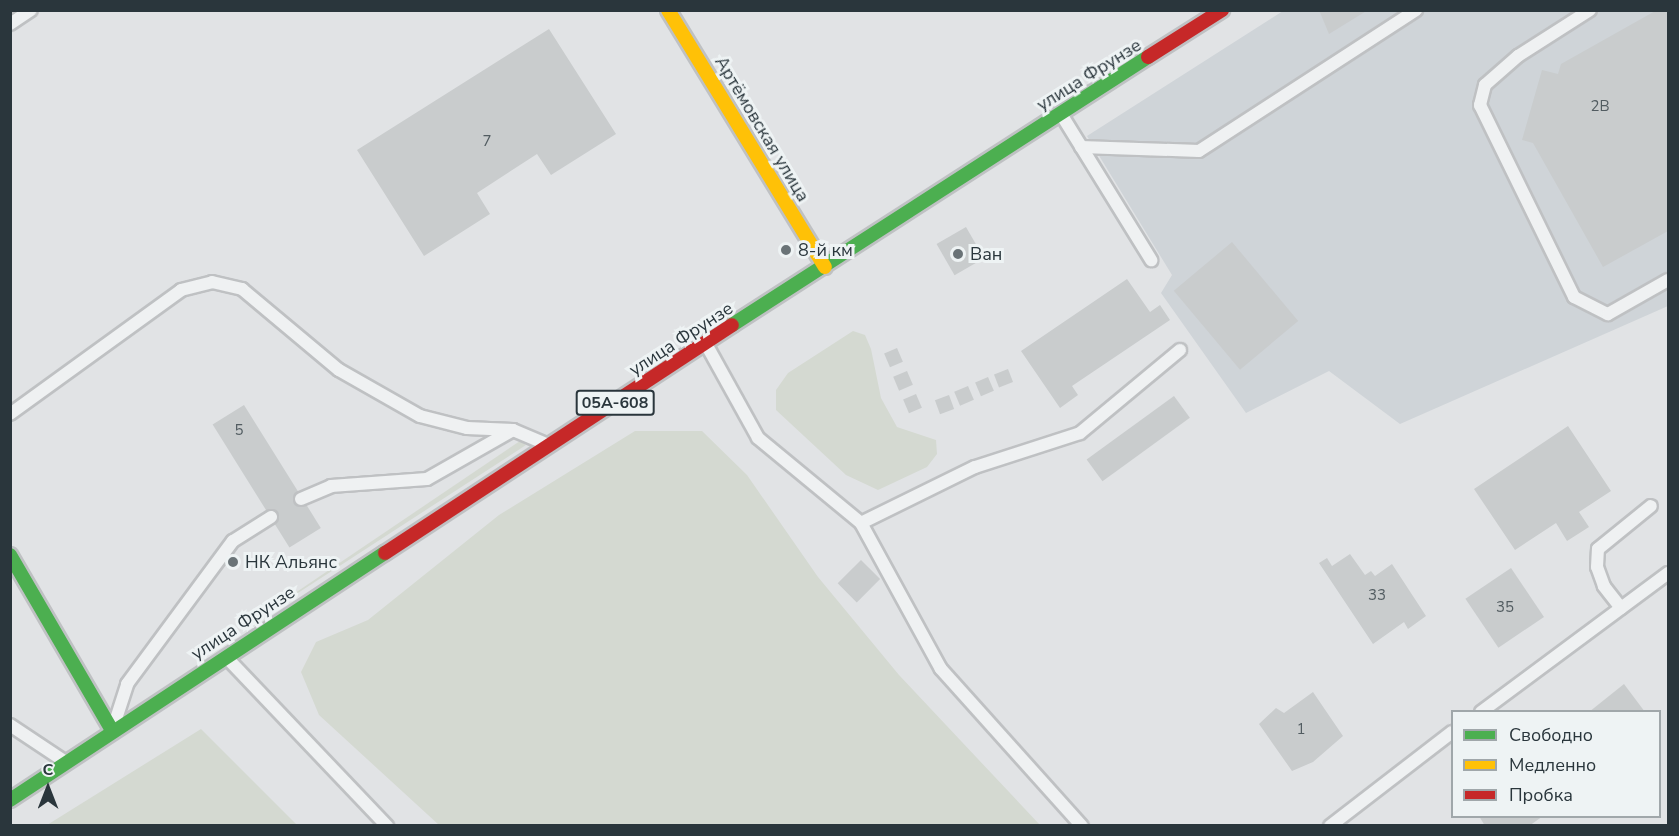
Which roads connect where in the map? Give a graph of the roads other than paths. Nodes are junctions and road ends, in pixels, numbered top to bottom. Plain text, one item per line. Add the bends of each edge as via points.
1 (31, 10) edge
2 (668, 10) edge
3 (1222, 10) edge
4 (1416, 10) edge
5 (1590, 10) edge
6 (10, 24) edge
7 (1061, 114) junction
8 (1081, 147) junction
9 (1151, 260) dead end
10 (825, 267) junction
11 (1668, 280) edge
12 (705, 343) junction
13 (1180, 350) dead end
14 (10, 414) edge
15 (513, 430) junction
16 (551, 445) junction
17 (302, 500) dead end
18 (1651, 506) dead end
19 (271, 517) dead end
20 (861, 524) junction
21 (10, 555) edge
22 (1668, 573) edge
23 (1621, 608) junction
24 (226, 656) junction
25 (1482, 710) edge
26 (10, 725) edge
27 (112, 730) junction
28 (1451, 733) edge
29 (64, 761) junction
30 (10, 800) edge
31 (387, 825) edge
32 (1082, 825) edge
33 (1330, 825) edge

1 - 6 lane
2 - 10 main road, Артёмовская улица
3 - 7 main road, улица Фрунзе / 05А-608
4 - 8 lane via 1199,151
5 - 11 lane via 1518,56 1485,85 1480,105 1574,297 1608,314
7 - 8 lane
7 - 10 main road, улица Фрунзе / 05А-608
8 - 9 lane
10 - 12 main road, улица Фрунзе / 05А-608
12 - 16 main road, улица Фрунзе / 05А-608
12 - 20 lane via 758,438
13 - 20 lane via 1080,433 975,466
14 - 15 lane via 181,290 212,282 242,289 339,370 420,416 467,428
15 - 16 lane
15 - 17 lane via 427,479 331,486
16 - 24 main road, улица Фрунзе / 05А-608
18 - 23 lane via 1598,549 1600,577
19 - 27 lane via 233,541 127,684
20 - 32 lane via 941,669
21 - 27 main road
22 - 23 lane
23 - 25 lane
24 - 27 main road, улица Фрунзе / 05А-608
24 - 31 lane
26 - 29 lane
27 - 29 main road, улица Фрунзе / 05А-608
28 - 33 lane
29 - 30 main road, улица Фрунзе / 05А-608

